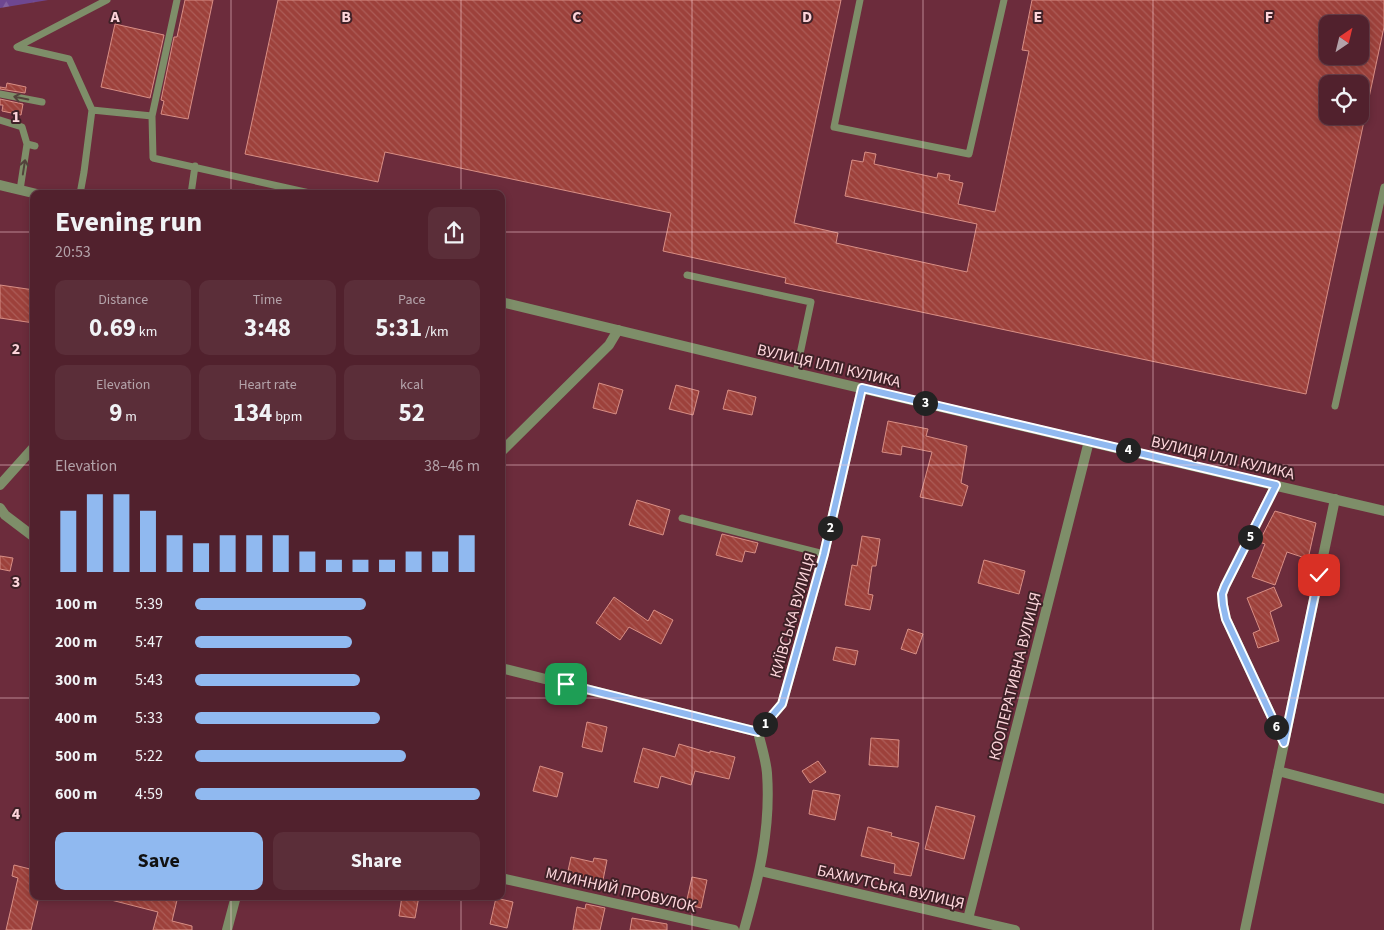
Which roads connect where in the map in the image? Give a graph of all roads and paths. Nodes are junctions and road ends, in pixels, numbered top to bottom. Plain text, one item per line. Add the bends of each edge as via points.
1 (107, 0) edge
2 (177, 0) edge
3 (860, 0) edge
4 (1004, 0) edge
5 (0, 94) edge
6 (42, 102) dead end
7 (92, 110) junction
8 (152, 116) junction
9 (0, 120) edge
10 (195, 166) junction
11 (0, 185) edge
12 (1384, 187) edge
13 (20, 190) junction
14 (81, 190) edge
15 (192, 190) edge
16 (297, 190) edge
17 (30, 192) edge
18 (687, 275) dead end
19 (505, 303) edge
20 (618, 330) junction
21 (796, 374) junction
22 (862, 388) junction
23 (1335, 406) dead end
24 (1089, 441) junction
25 (505, 448) edge
26 (30, 451) edge
27 (0, 485) edge
28 (1276, 485) junction
29 (1335, 499) junction
30 (3, 511) edge
31 (1384, 511) edge
32 (682, 518) dead end
33 (30, 534) edge
34 (824, 554) junction
35 (505, 669) edge
36 (758, 732) junction
37 (1284, 743) junction
38 (1278, 770) junction
39 (1384, 799) edge
40 (760, 871) junction
41 (505, 879) edge
42 (235, 900) edge
43 (968, 919) junction
44 (227, 930) edge
45 (734, 930) edge
46 (744, 930) edge
47 (1016, 930) edge
48 (1245, 930) edge

1 - 7 lane via 17,47 69,59
2 - 8 lane
3 - 4 lane via 834,127 969,154
6 -> 5 lane
7 - 8 lane
7 - 14 lane
8 - 10 lane via 154,158
13 -> 9 lane via 31,145 22,127
10 - 15 lane
10 - 16 lane
11 - 13 street
12 - 23 lane
13 - 17 street
18 - 21 lane via 811,302
19 - 20 street, ВУЛИЦЯ ІЛЛІ КУЛИКА
20 - 21 street, ВУЛИЦЯ ІЛЛІ КУЛИКА
20 - 25 street via 609,345
21 - 22 street, ВУЛИЦЯ ІЛЛІ КУЛИКА
22 - 24 street, ВУЛИЦЯ ІЛЛІ КУЛИКА
22 - 34 street, КИЇВСЬКА ВУЛИЦЯ
24 - 28 street, ВУЛИЦЯ ІЛЛІ КУЛИКА
24 - 43 street, КООПЕРАТИВНА ВУЛИЦЯ
26 - 27 street
28 - 29 street, ВУЛИЦЯ ІЛЛІ КУЛИКА
28 - 37 street via 1222,594 1226,619
29 - 31 street, ВУЛИЦЯ ІЛЛІ КУЛИКА
29 - 37 street
30 - 33 street
32 - 34 lane
34 - 36 street, КИЇВСЬКА ВУЛИЦЯ via 782,704
35 - 36 street
36 - 40 street via 767,771 768,813
37 - 38 street
38 - 39 street
38 - 48 street
40 - 43 street, БАХМУТСЬКА ВУЛИЦЯ
40 - 46 street
41 - 45 street, МЛИННИЙ ПРОВУЛОК
42 - 44 street
43 - 47 street, БАХМУТСЬКА ВУЛИЦЯ

